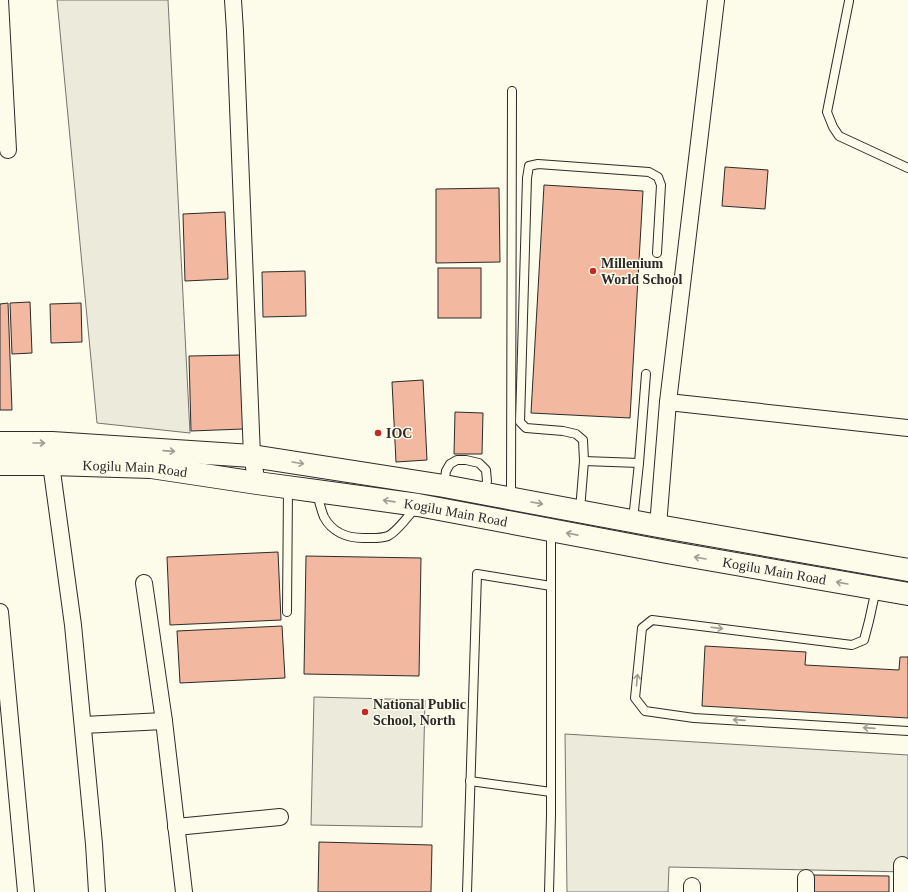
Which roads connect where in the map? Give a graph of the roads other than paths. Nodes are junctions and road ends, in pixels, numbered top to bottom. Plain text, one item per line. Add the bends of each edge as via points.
1 (0, 0) edge
2 (233, 0) edge
3 (716, 0) edge
4 (849, 1) dead end
5 (512, 91) dead end
6 (8, 150) dead end
7 (908, 168) edge
8 (657, 253) dead end
9 (646, 374) dead end
10 (668, 402) junction
11 (908, 428) edge
12 (0, 443) edge
13 (252, 456) junction
14 (584, 460) junction
15 (639, 463) junction
16 (0, 464) edge
17 (51, 464) junction
18 (257, 484) junction
19 (444, 486) junction
20 (288, 487) junction
21 (316, 491) junction
22 (484, 493) junction
23 (511, 498) junction
24 (418, 505) junction
25 (580, 511) junction
26 (633, 521) junction
27 (658, 526) junction
28 (551, 530) junction
29 (908, 570) edge
30 (144, 584) dead end
31 (551, 586) junction
32 (876, 589) junction
33 (908, 594) edge
34 (0, 612) edge
35 (287, 612) dead end
36 (164, 721) junction
37 (83, 725) junction
38 (908, 731) edge
39 (470, 781) junction
40 (550, 792) junction
41 (280, 817) dead end
42 (176, 827) junction
43 (902, 865) dead end
44 (26, 892) edge
45 (97, 892) edge
46 (184, 892) edge
47 (467, 892) edge
48 (549, 892) edge
49 (902, 892) edge

1 - 6 street
2 - 13 street
3 - 10 street
4 - 7 lane via 827,112 839,136
5 - 23 lane
8 - 14 lane via 661,185 658,177 649,172 538,164 529,166 520,422 526,428 576,434 583,440
9 - 15 lane
10 - 11 street
10 - 27 street
12 -> 13 main road, Kogilu Main Road via 52,443
13 - 18 street
13 -> 19 main road, Kogilu Main Road
14 - 15 lane
14 - 25 lane
15 - 26 lane
16 - 17 main road, Kogilu Main Road
17 - 18 main road, Kogilu Main Road via 151,467
17 - 37 street via 73,625
18 - 20 main road, Kogilu Main Road
19 - 22 main road, Kogilu Main Road
19 - 22 lane via 446,471 450,464 457,460 466,460 479,463 486,470
20 - 21 main road, Kogilu Main Road
20 - 35 lane
24 -> 21 main road, Kogilu Main Road
21 - 24 lane via 324,517 336,531 345,536 388,536
22 - 23 main road, Kogilu Main Road
23 -> 25 main road, Kogilu Main Road
24 - 28 main road, Kogilu Main Road
25 - 26 main road, Kogilu Main Road
26 - 27 main road, Kogilu Main Road
27 - 29 main road, Kogilu Main Road
28 - 31 lane
32 -> 28 main road, Kogilu Main Road
30 - 36 street
31 - 39 lane via 477,574
31 - 40 lane
32 - 33 main road, Kogilu Main Road
38 -> 32 lane via 694,718 645,711 635,698 642,628 652,620 852,645 864,640
34 - 44 street
36 - 37 street
36 - 42 street
37 - 45 street
39 - 40 lane
39 - 47 lane
40 - 48 lane
41 - 42 street
42 - 46 street
43 - 49 street

